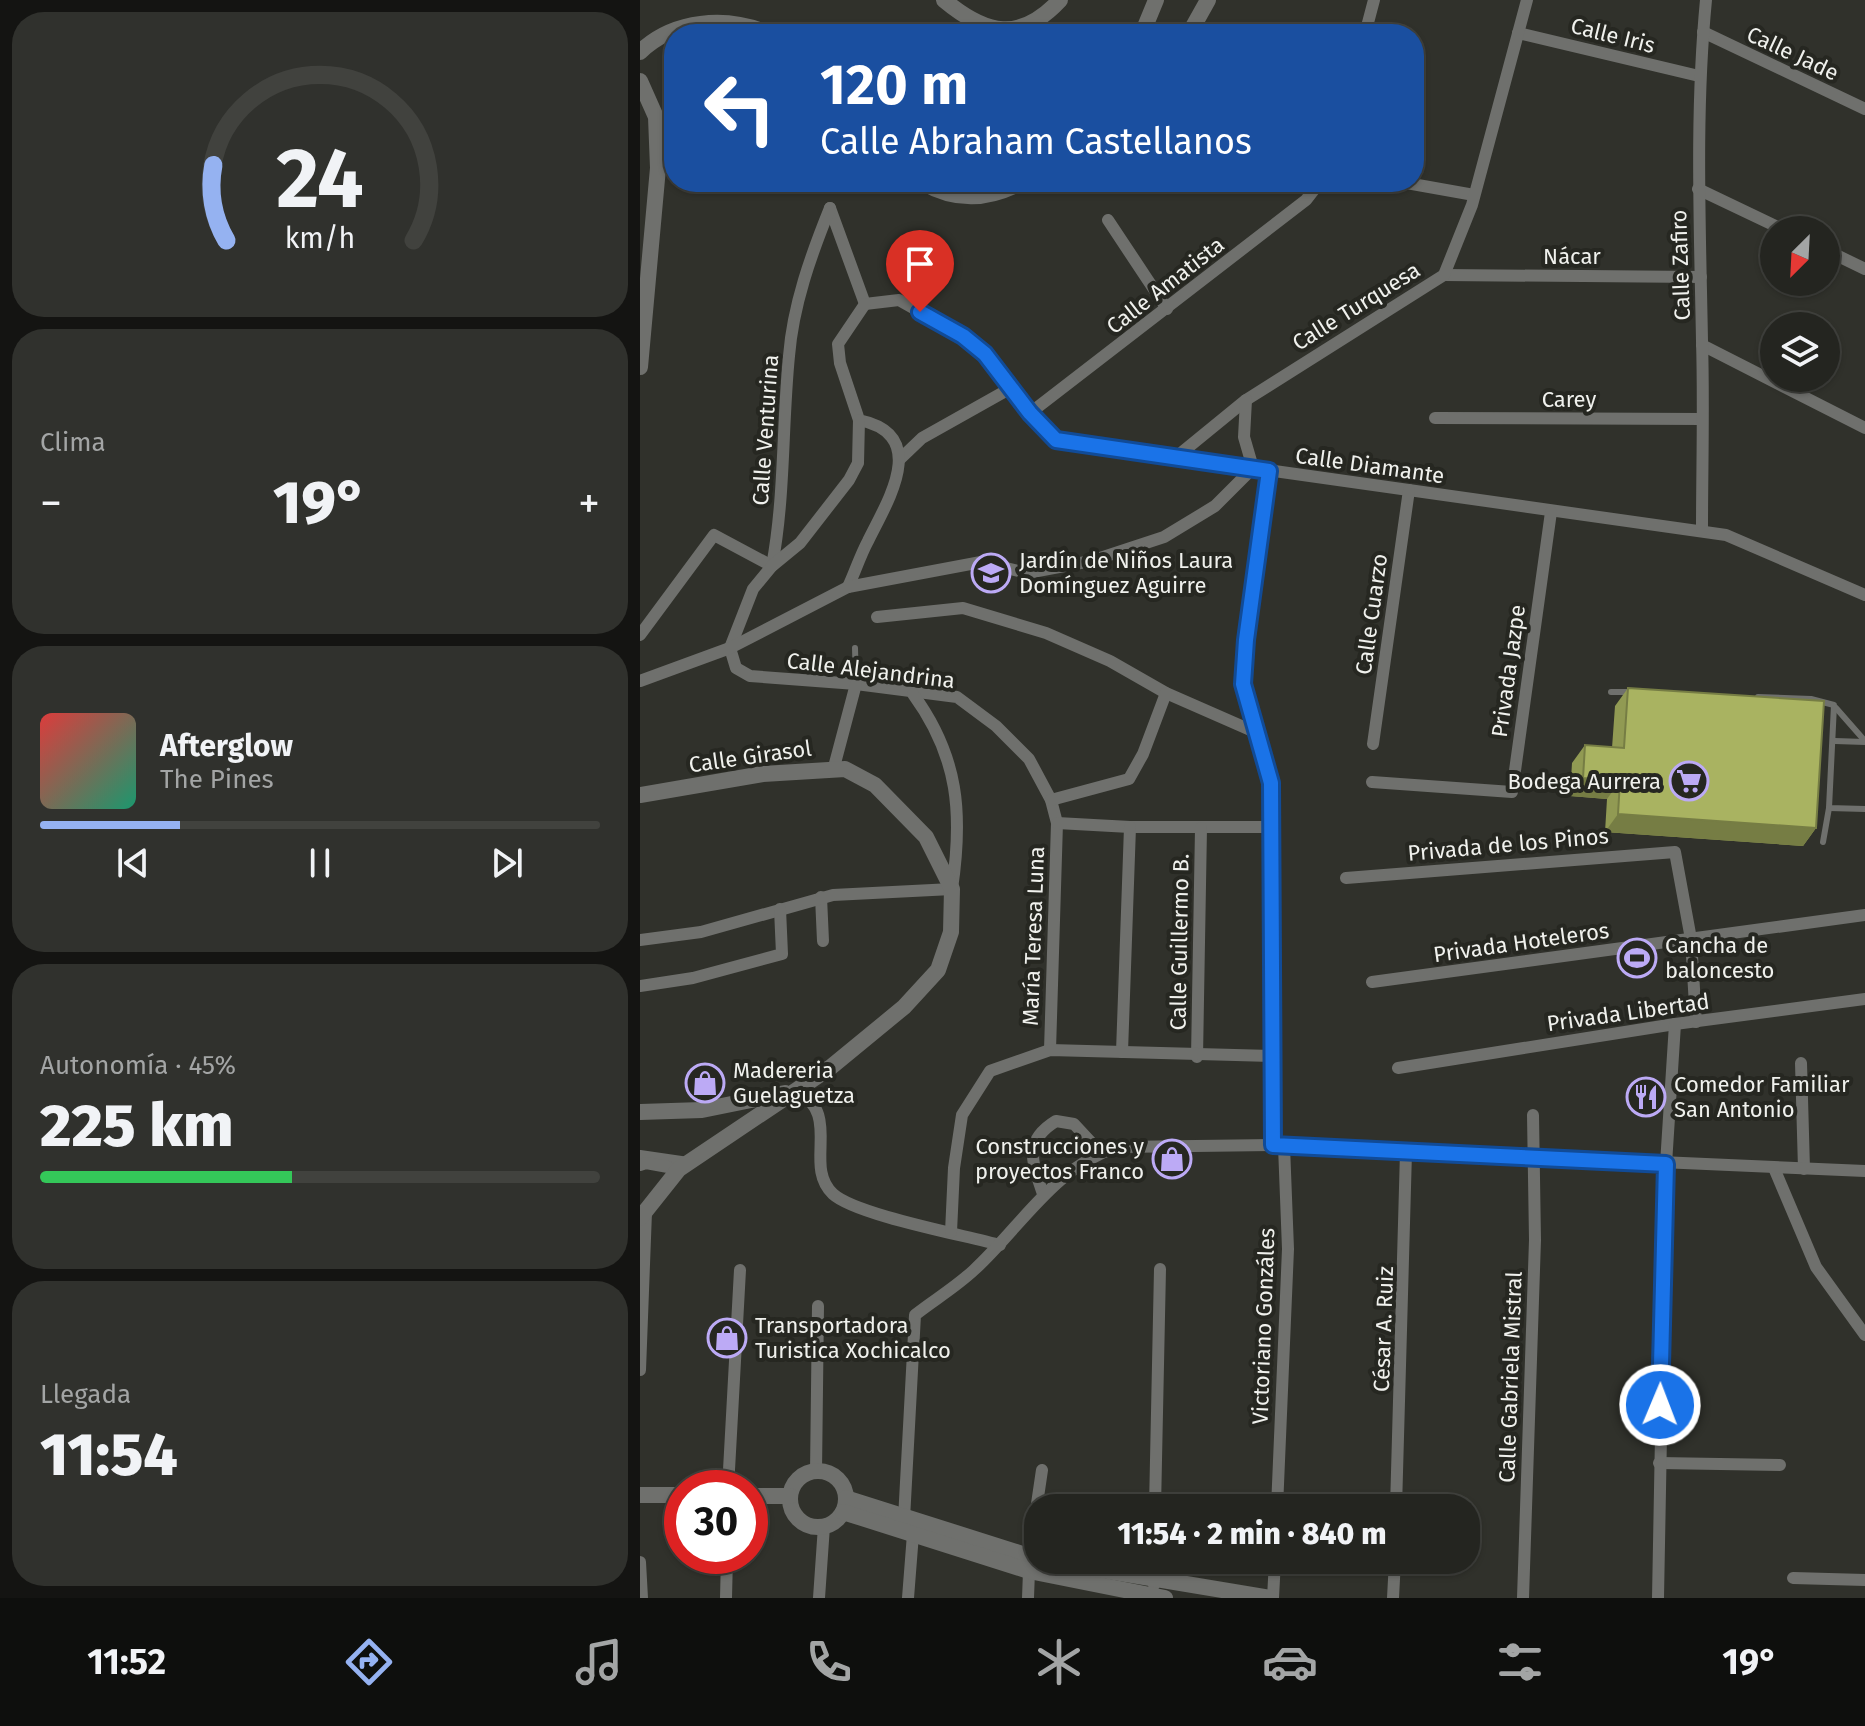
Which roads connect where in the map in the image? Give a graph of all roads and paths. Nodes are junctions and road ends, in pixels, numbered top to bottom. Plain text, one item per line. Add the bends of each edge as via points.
1 (944, 0) edge
2 (1060, 0) edge
3 (1156, 0) edge
4 (1208, 0) edge
5 (1374, 0) edge
6 (1527, 0) edge
7 (1706, 0) edge
8 (978, 24) edge
9 (1028, 24) edge
10 (1146, 24) edge
11 (1195, 24) edge
12 (1368, 24) edge
13 (1703, 32) junction
14 (664, 33) edge
15 (1518, 33) junction
16 (640, 52) edge
17 (1699, 76) junction
18 (640, 81) edge
19 (1865, 109) edge
20 (1424, 186) edge
21 (1698, 189) junction
22 (944, 192) edge
23 (1003, 192) edge
24 (1312, 192) edge
25 (1474, 195) junction
26 (1760, 219) edge
27 (1108, 220) dead end
28 (1840, 257) edge
29 (1865, 269) edge
30 (1444, 275) junction
31 (1701, 277) junction
32 (865, 304) junction
33 (1167, 309) junction
34 (1702, 345) junction
35 (640, 367) edge
36 (1011, 388) junction
37 (1246, 400) junction
38 (1030, 413) junction
39 (1435, 418) dead end
40 (1702, 419) junction
41 (859, 420) junction
42 (1865, 428) edge
43 (1175, 458) junction
44 (899, 460) junction
45 (1253, 468) junction
46 (1269, 471) junction
47 (1409, 490) junction
48 (1551, 512) junction
49 (1702, 530) junction
50 (772, 566) junction
51 (848, 587) junction
52 (1865, 595) edge
53 (877, 617) dead end
54 (640, 635) edge
55 (730, 648) junction
56 (855, 648) dead end
57 (640, 681) edge
58 (856, 684) junction
59 (1611, 692) dead end
60 (1166, 693) junction
61 (1641, 693) edge
62 (913, 694) junction
63 (1750, 697) edge
64 (1834, 705) junction
65 (1255, 732) junction
66 (1835, 741) junction
67 (1865, 742) edge
68 (1373, 744) dead end
69 (834, 767) junction
70 (1372, 782) dead end
71 (640, 795) edge
72 (1051, 800) junction
73 (1829, 808) junction
74 (1865, 809) edge
75 (1057, 823) junction
76 (1130, 827) junction
77 (1271, 827) junction
78 (1201, 828) junction
79 (1823, 842) dead end
80 (1346, 878) dead end
81 (952, 889) junction
82 (821, 897) junction
83 (780, 909) junction
84 (1865, 915) edge
85 (1691, 939) junction
86 (640, 940) edge
87 (823, 941) dead end
88 (1372, 982) dead end
89 (640, 986) edge
90 (1865, 999) edge
91 (1696, 1022) junction
92 (1675, 1024) junction
93 (1050, 1050) junction
94 (1122, 1052) junction
95 (1273, 1056) junction
96 (1197, 1057) junction
97 (1801, 1063) dead end
98 (1398, 1068) dead end
99 (795, 1090) junction
100 (640, 1112) edge
101 (1533, 1115) dead end
102 (1279, 1146) junction
103 (1100, 1152) junction
104 (1406, 1152) junction
105 (640, 1156) edge
106 (1533, 1158) junction
107 (1666, 1164) junction
108 (640, 1165) edge
109 (684, 1166) junction
110 (1774, 1168) junction
111 (1804, 1169) junction
112 (1865, 1171) edge
113 (1043, 1194) junction
114 (643, 1215) edge
115 (951, 1232) junction
116 (1000, 1245) junction
117 (1160, 1269) dead end
118 (740, 1270) dead end
119 (818, 1306) dead end
120 (1865, 1335) edge
121 (640, 1370) edge
122 (1659, 1463) junction
123 (1780, 1465) dead end
124 (729, 1470) edge
125 (1042, 1470) dead end
126 (816, 1472) junction
127 (1040, 1494) edge
128 (1155, 1494) edge
129 (1278, 1494) edge
130 (1396, 1494) edge
131 (640, 1495) edge
132 (664, 1495) edge
133 (768, 1496) edge
134 (790, 1496) junction
135 (844, 1505) junction
136 (904, 1519) junction
137 (824, 1526) junction
138 (913, 1534) junction
139 (1024, 1558) edge
140 (1024, 1559) edge
141 (640, 1562) edge
142 (727, 1574) edge
143 (1033, 1574) edge
144 (1082, 1574) edge
145 (1274, 1574) edge
146 (1394, 1574) edge
147 (1793, 1578) dead end
148 (1865, 1580) edge
149 (1156, 1593) edge
150 (642, 1598) edge
151 (726, 1598) edge
152 (819, 1598) edge
153 (908, 1598) edge
154 (1028, 1598) edge
155 (1272, 1598) edge
156 (1393, 1598) edge
157 (1523, 1598) edge
158 (1658, 1598) edge

1 - 8 street
2 - 9 street via 1043,18
3 - 10 street
4 - 11 street
5 - 12 street
6 - 15 street, Calle Turquesa
7 - 13 street, Calle Zafiro
13 - 17 street, Calle Zafiro
13 - 19 street, Calle Jade
14 - 16 street
15 - 17 street, Calle Iris
15 - 25 street, Calle Turquesa
17 - 21 street, Calle Zafiro
18 - 35 street via 656,117 658,168
20 - 25 street
21 - 26 street
21 - 31 street, Calle Zafiro
22 - 23 street via 969,198
24 - 33 street, Calle Amatista
25 - 30 street, Calle Turquesa
27 - 33 street
28 - 29 street
30 - 31 street, Nácar
30 - 37 street, Calle Turquesa
31 - 34 street, Calle Zafiro
32 - 36 street, Calle Diamante via 899,300 963,336
32 - 41 street via 838,344
32 - 50 street, Calle Venturina via 830,208 811,254 789,353 782,498
33 - 38 street, Calle Amatista
34 - 40 street, Calle Zafiro
34 - 42 street
36 - 38 street, Calle Diamante
36 - 44 street via 922,438
37 - 43 street, Calle Turquesa
37 - 45 street via 1244,437
38 - 43 street, Calle Diamante via 1056,440
39 - 40 street, Carey
40 - 49 street, Calle Zafiro
41 - 44 street via 888,432
41 - 50 street via 858,463 849,480 800,543
43 - 45 street, Calle Diamante
44 - 51 street via 885,511
45 - 46 street, Calle Diamante
45 - 51 street via 1215,506 1164,537 1091,561 1027,573 981,562
46 - 47 street, Calle Diamante
46 - 65 street, Victoriano Gonzáles via 1243,684
47 - 48 street, Calle Diamante
47 - 68 street, Calle Cuarzo
48 - 49 street, Calle Diamante
48 - 70 street, Privada Jazpe via 1512,792
49 - 52 street, Calle Diamante via 1726,535
50 - 54 street via 714,535
50 - 55 street, Calle Venturina via 753,589
51 - 55 street
53 - 60 street via 963,608 1046,633
55 - 57 street
55 - 58 street, Calle Alejandrina via 736,668 750,676
56 - 58 lane
58 - 62 street, Calle Alejandrina
58 - 69 street
59 - 61 lane
60 - 65 street
60 - 72 street via 1129,779
62 - 72 street, Calle Alejandrina via 957,697 996,726 1029,759
62 - 81 street via 937,726 953,778 959,839
63 - 64 lane
64 - 66 lane
64 - 67 lane
65 - 77 street, Victoriano Gonzáles via 1271,783
66 - 67 lane
66 - 73 lane
69 - 71 street, Calle Girasol
69 - 81 street, Calle Girasol via 875,785 926,837
72 - 75 street, Calle Alejandrina
73 - 74 lane
73 - 79 lane
75 - 76 street
75 - 93 street, María Teresa Luna
76 - 78 street
76 - 94 street
77 - 78 street
77 - 95 street, Victoriano Gonzáles
78 - 96 street, Calle Guillermo B.
80 - 85 street, Privada de los Pinos via 1675,852
81 - 82 street
81 - 99 street via 951,932 938,970 904,1007
82 - 83 street
82 - 87 street
83 - 86 street via 701,932
83 - 89 street via 782,954
84 - 85 street, Privada Hoteleros
85 - 88 street, Privada Hoteleros
85 - 91 street
90 - 91 street, Privada Libertad
91 - 92 street, Privada Libertad
92 - 98 street, Privada Libertad
92 - 107 street
93 - 94 street
93 - 115 street via 990,1071 962,1115
94 - 96 street
95 - 96 street
95 - 102 street, Victoriano Gonzáles
97 - 111 street
99 - 100 street via 702,1110
99 - 109 street
99 - 115 street via 809,1097 823,1125 821,1172 833,1194 862,1208
101 - 106 street, Calle Gabriela Mistral
102 - 103 street via 1118,1147
102 - 104 street
102 - 129 street, Victoriano Gonzáles via 1288,1249
103 - 113 street
103 - 113 street via 1074,1124 1056,1121 1041,1130 1032,1147
104 - 106 street
104 - 130 street, César A. Ruiz
105 - 109 street
106 - 107 street
106 - 157 street, Calle Gabriela Mistral
107 - 110 street
107 - 122 street
108 - 109 street
109 - 114 street
110 - 111 street
110 - 120 street via 1816,1267
111 - 112 street
113 - 116 street
114 - 121 street
115 - 116 street
116 - 136 street via 915,1315
117 - 128 street
118 - 124 street
119 - 126 street
122 - 123 street
122 - 158 street
125 - 127 street
126 - 134 street via 799,1479
126 - 135 street via 833,1476 844,1489
131 - 132 street
133 - 134 street
134 - 137 street via 799,1520
135 - 136 street
135 - 137 street
135 - 138 street
136 - 139 street
137 - 152 street
138 - 140 street
138 - 153 street
141 - 150 street
142 - 151 street
143 - 154 street
144 - 149 street
145 - 155 street
146 - 156 street
147 - 148 street
149 - 155 street

